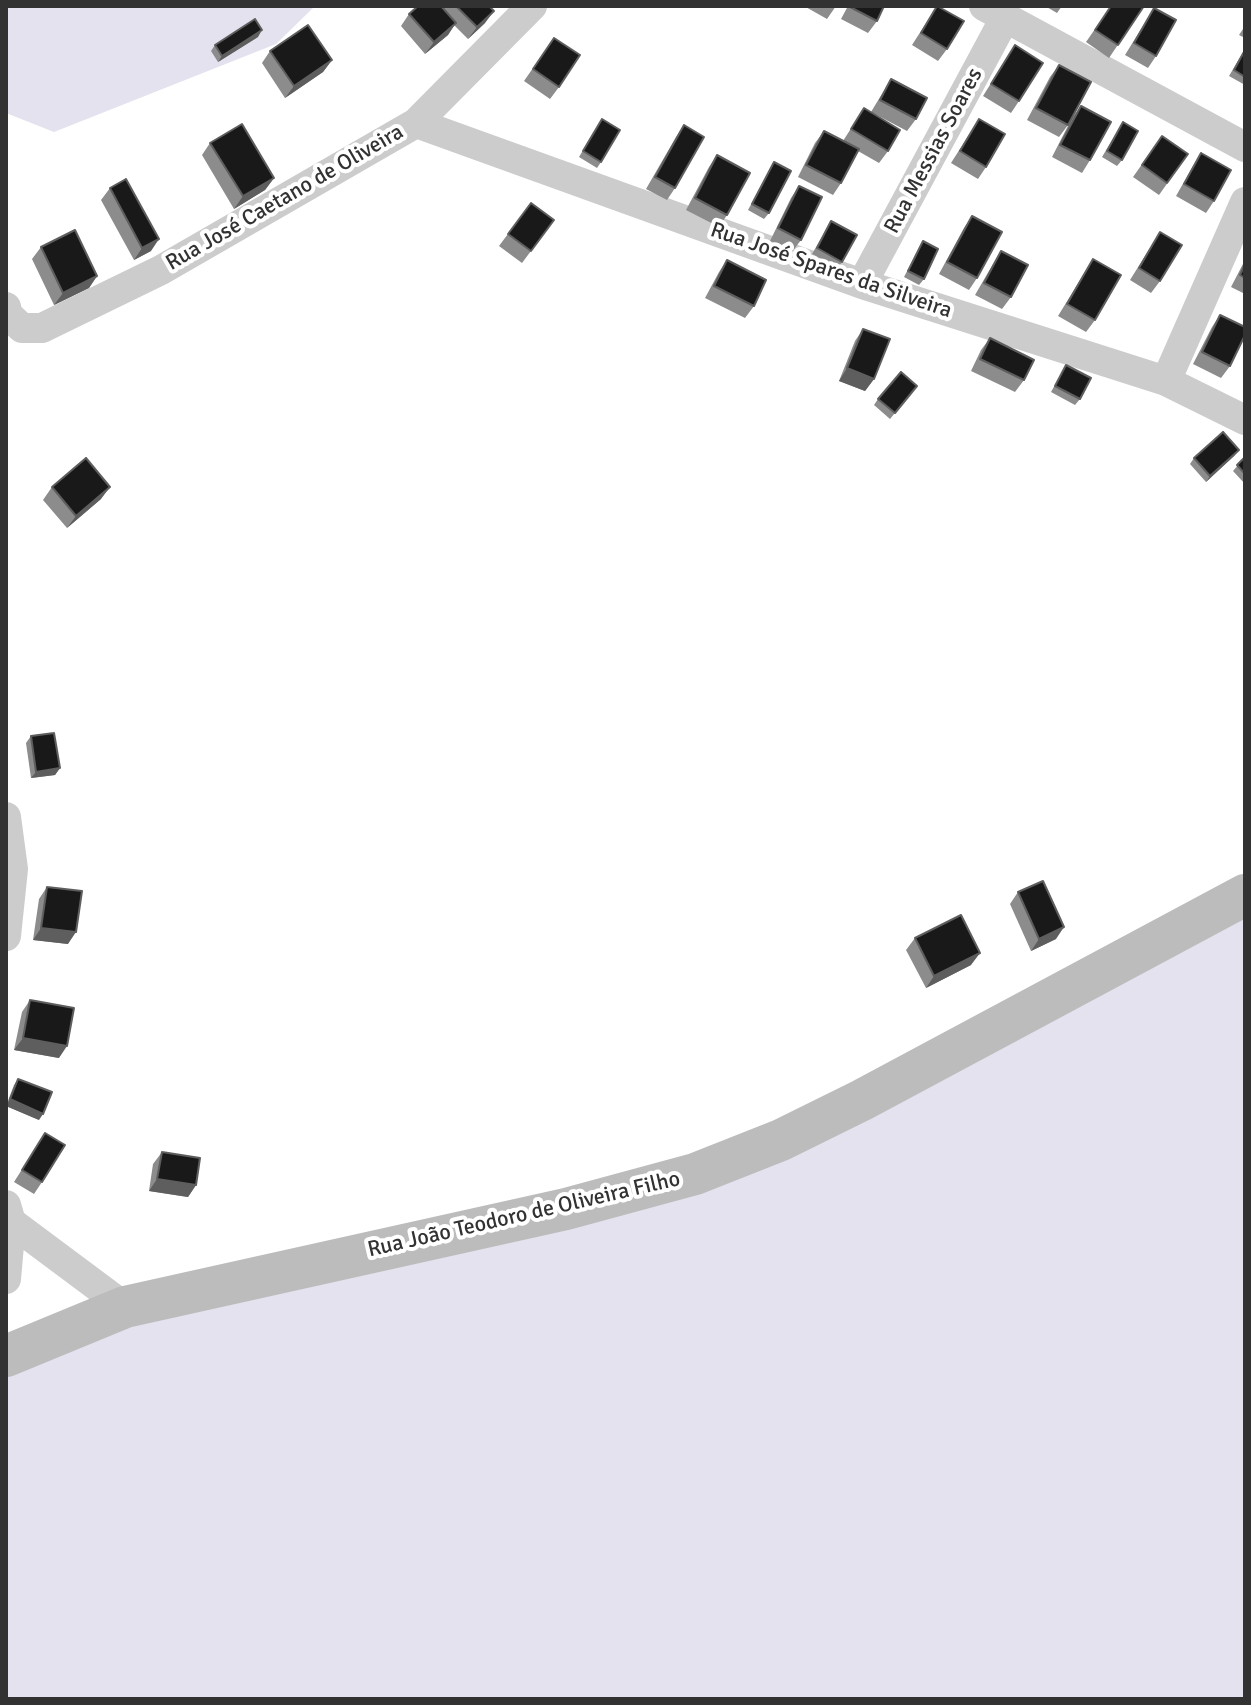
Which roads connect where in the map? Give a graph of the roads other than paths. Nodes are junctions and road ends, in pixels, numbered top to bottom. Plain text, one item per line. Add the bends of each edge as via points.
1 (532, 6) edge
2 (995, 12) edge
3 (416, 123) junction
4 (1245, 147) edge
5 (1245, 202) edge
6 (862, 284) junction
7 (7, 311) edge
8 (1166, 381) junction
9 (1245, 420) edge
10 (6, 817) edge
11 (1245, 895) edge
12 (6, 936) edge
13 (9, 1214) edge
14 (6, 1279) edge
15 (125, 1307) junction
16 (6, 1356) edge

1 - 3 street, Rua José Caetano de Oliveira
2 - 4 street
2 - 6 street, Rua Messias Soares
3 - 6 street, Rua José Spares da Silveira
3 - 7 street, Rua José Caetano de Oliveira via 70,317 31,330 22,328
5 - 8 street
6 - 8 street, Rua José Spares da Silveira
8 - 9 street, Rua José Spares da Silveira
10 - 12 street via 13,869
11 - 15 street, Rua João Teodoro de Oliveira Filho via 862,1100 695,1174 566,1209
13 - 14 street
13 - 15 street
15 - 16 street, Rua João Teodoro de Oliveira Filho

